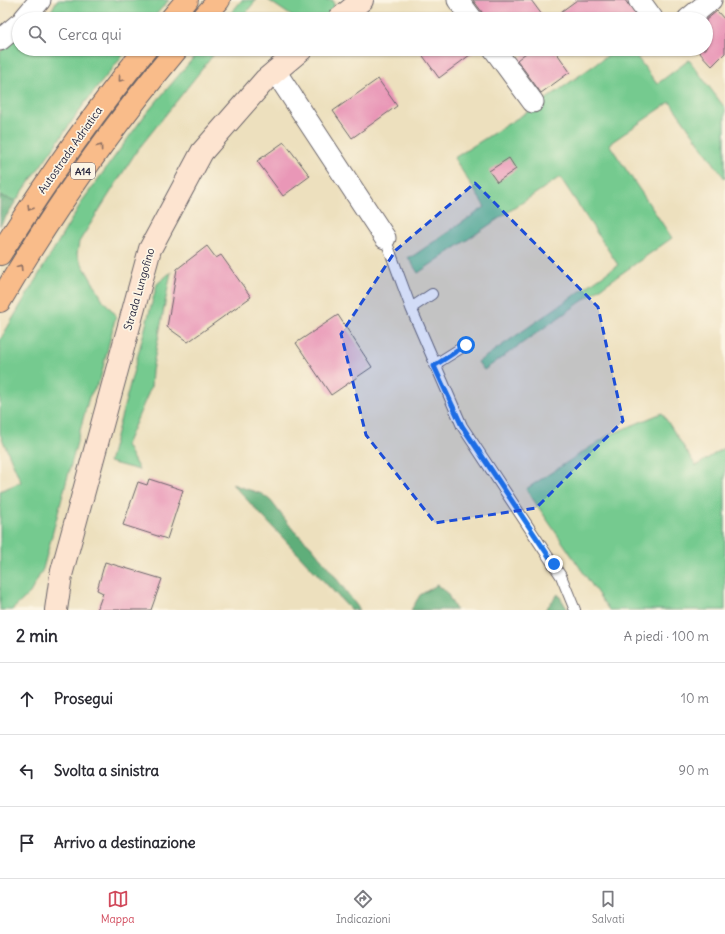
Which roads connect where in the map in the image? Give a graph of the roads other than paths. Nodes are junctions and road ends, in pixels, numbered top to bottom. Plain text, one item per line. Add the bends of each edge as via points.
1 (40, 0) edge
2 (187, 0) edge
3 (219, 0) edge
4 (362, 0) edge
5 (458, 0) edge
6 (639, 0) edge
7 (711, 0) edge
8 (30, 12) edge
9 (177, 12) edge
10 (208, 12) edge
11 (347, 12) edge
12 (467, 12) edge
13 (648, 12) edge
14 (696, 12) edge
15 (12, 30) edge
16 (0, 40) edge
17 (140, 56) edge
18 (171, 56) edge
19 (293, 56) edge
20 (499, 56) edge
21 (275, 71) junction
22 (533, 102) dead end
23 (385, 238) joint
24 (0, 254) edge
25 (432, 294) dead end
26 (0, 301) edge
27 (411, 308) junction
28 (466, 345) dead end
29 (434, 366) junction
30 (61, 575) junction
31 (40, 610) edge
32 (56, 610) edge
33 (575, 610) edge

1 - 8 street
2 - 9 highway
3 - 10 highway
4 - 11 main road
5 - 12 street
6 - 13 street
7 - 14 street
15 - 16 street
17 -> 24 highway, Autostrada Adriatica / A14 via 76,139
26 -> 18 highway, Autostrada Adriatica / A14 via 77,180
19 - 21 main road, Strada Lungofino
20 - 22 street
21 - 23 street
21 - 30 main road, Strada Lungofino via 202,152 150,249
23 - 27 lane
25 - 27 lane
27 - 29 lane
28 - 29 lane
29 - 33 lane via 462,426 562,576
30 - 31 main road, Strada Lungofino
30 - 32 main road, Strada Lungofino

